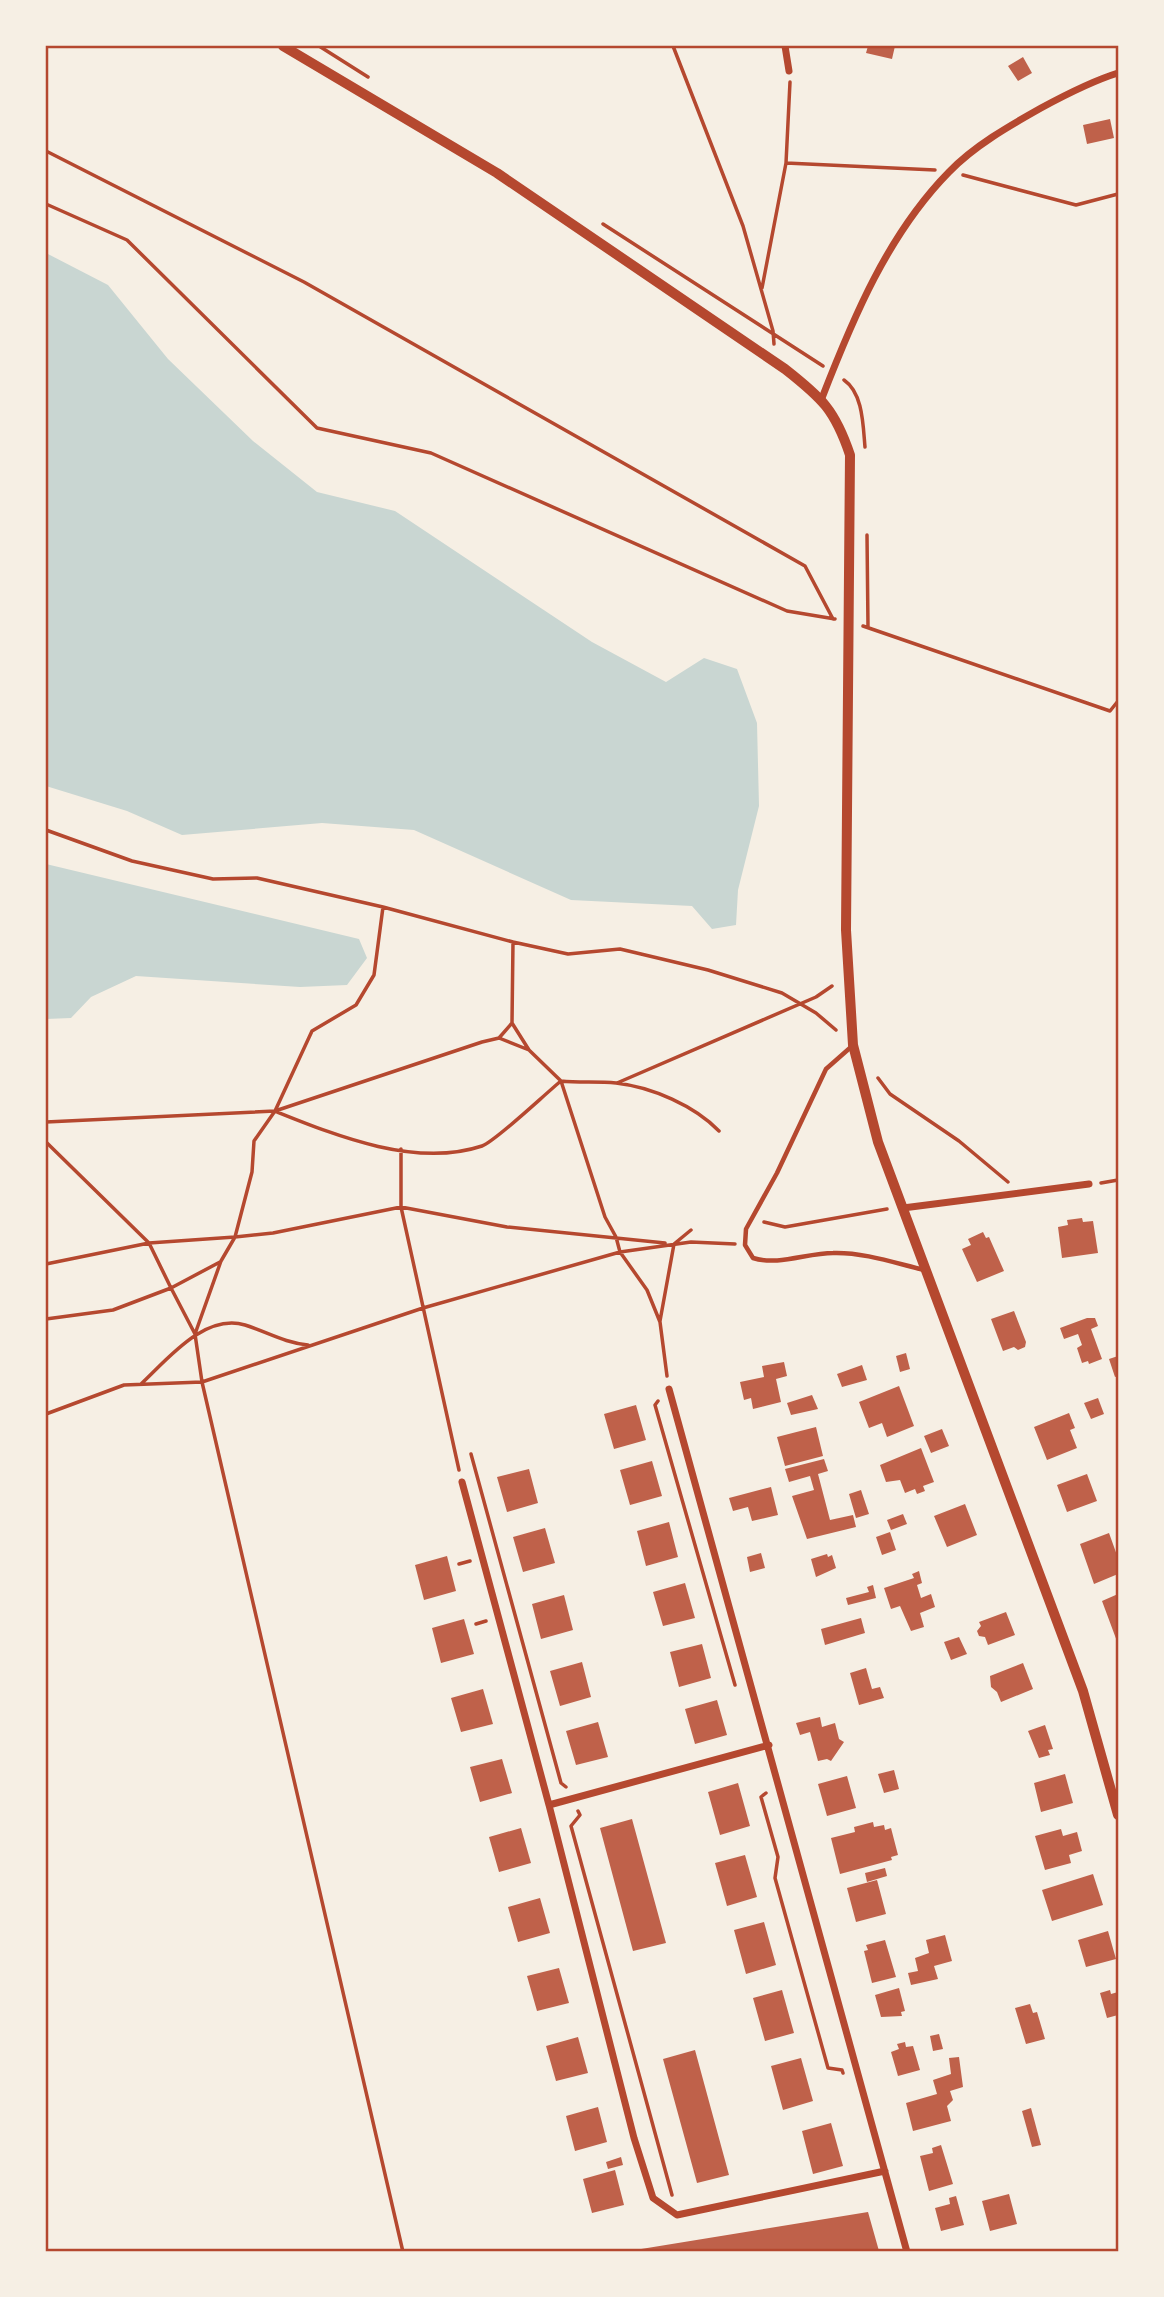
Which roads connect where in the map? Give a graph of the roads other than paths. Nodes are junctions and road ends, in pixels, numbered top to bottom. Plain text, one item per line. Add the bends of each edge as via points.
1 (283, 46) edge
2 (785, 46) edge
3 (789, 71) road end
4 (1118, 74) edge
5 (822, 398) junction
6 (853, 1045) junction
7 (1089, 1184) dead end
8 (903, 1208) junction
9 (925, 1270) junction
10 (669, 1389) road end
11 (462, 1482) road end
12 (769, 1745) junction
13 (550, 1805) junction
14 (1118, 1815) edge
15 (885, 2171) junction
16 (907, 2252) edge

1 - 5 street via 497,173
2 - 3 street
4 - 5 street via 1023,118 949,171 901,229
5 - 6 street via 841,428 850,455 846,930
6 - 8 street via 878,1142
6 - 9 lane via 826,1069 746,1229 745,1245 753,1258 768,1263 836,1252
7 - 8 street
8 - 9 street
9 - 14 street via 1083,1691
10 - 12 street
11 - 13 street
12 - 13 street
12 - 15 street
13 - 15 street via 653,2198 677,2215
15 - 16 street

